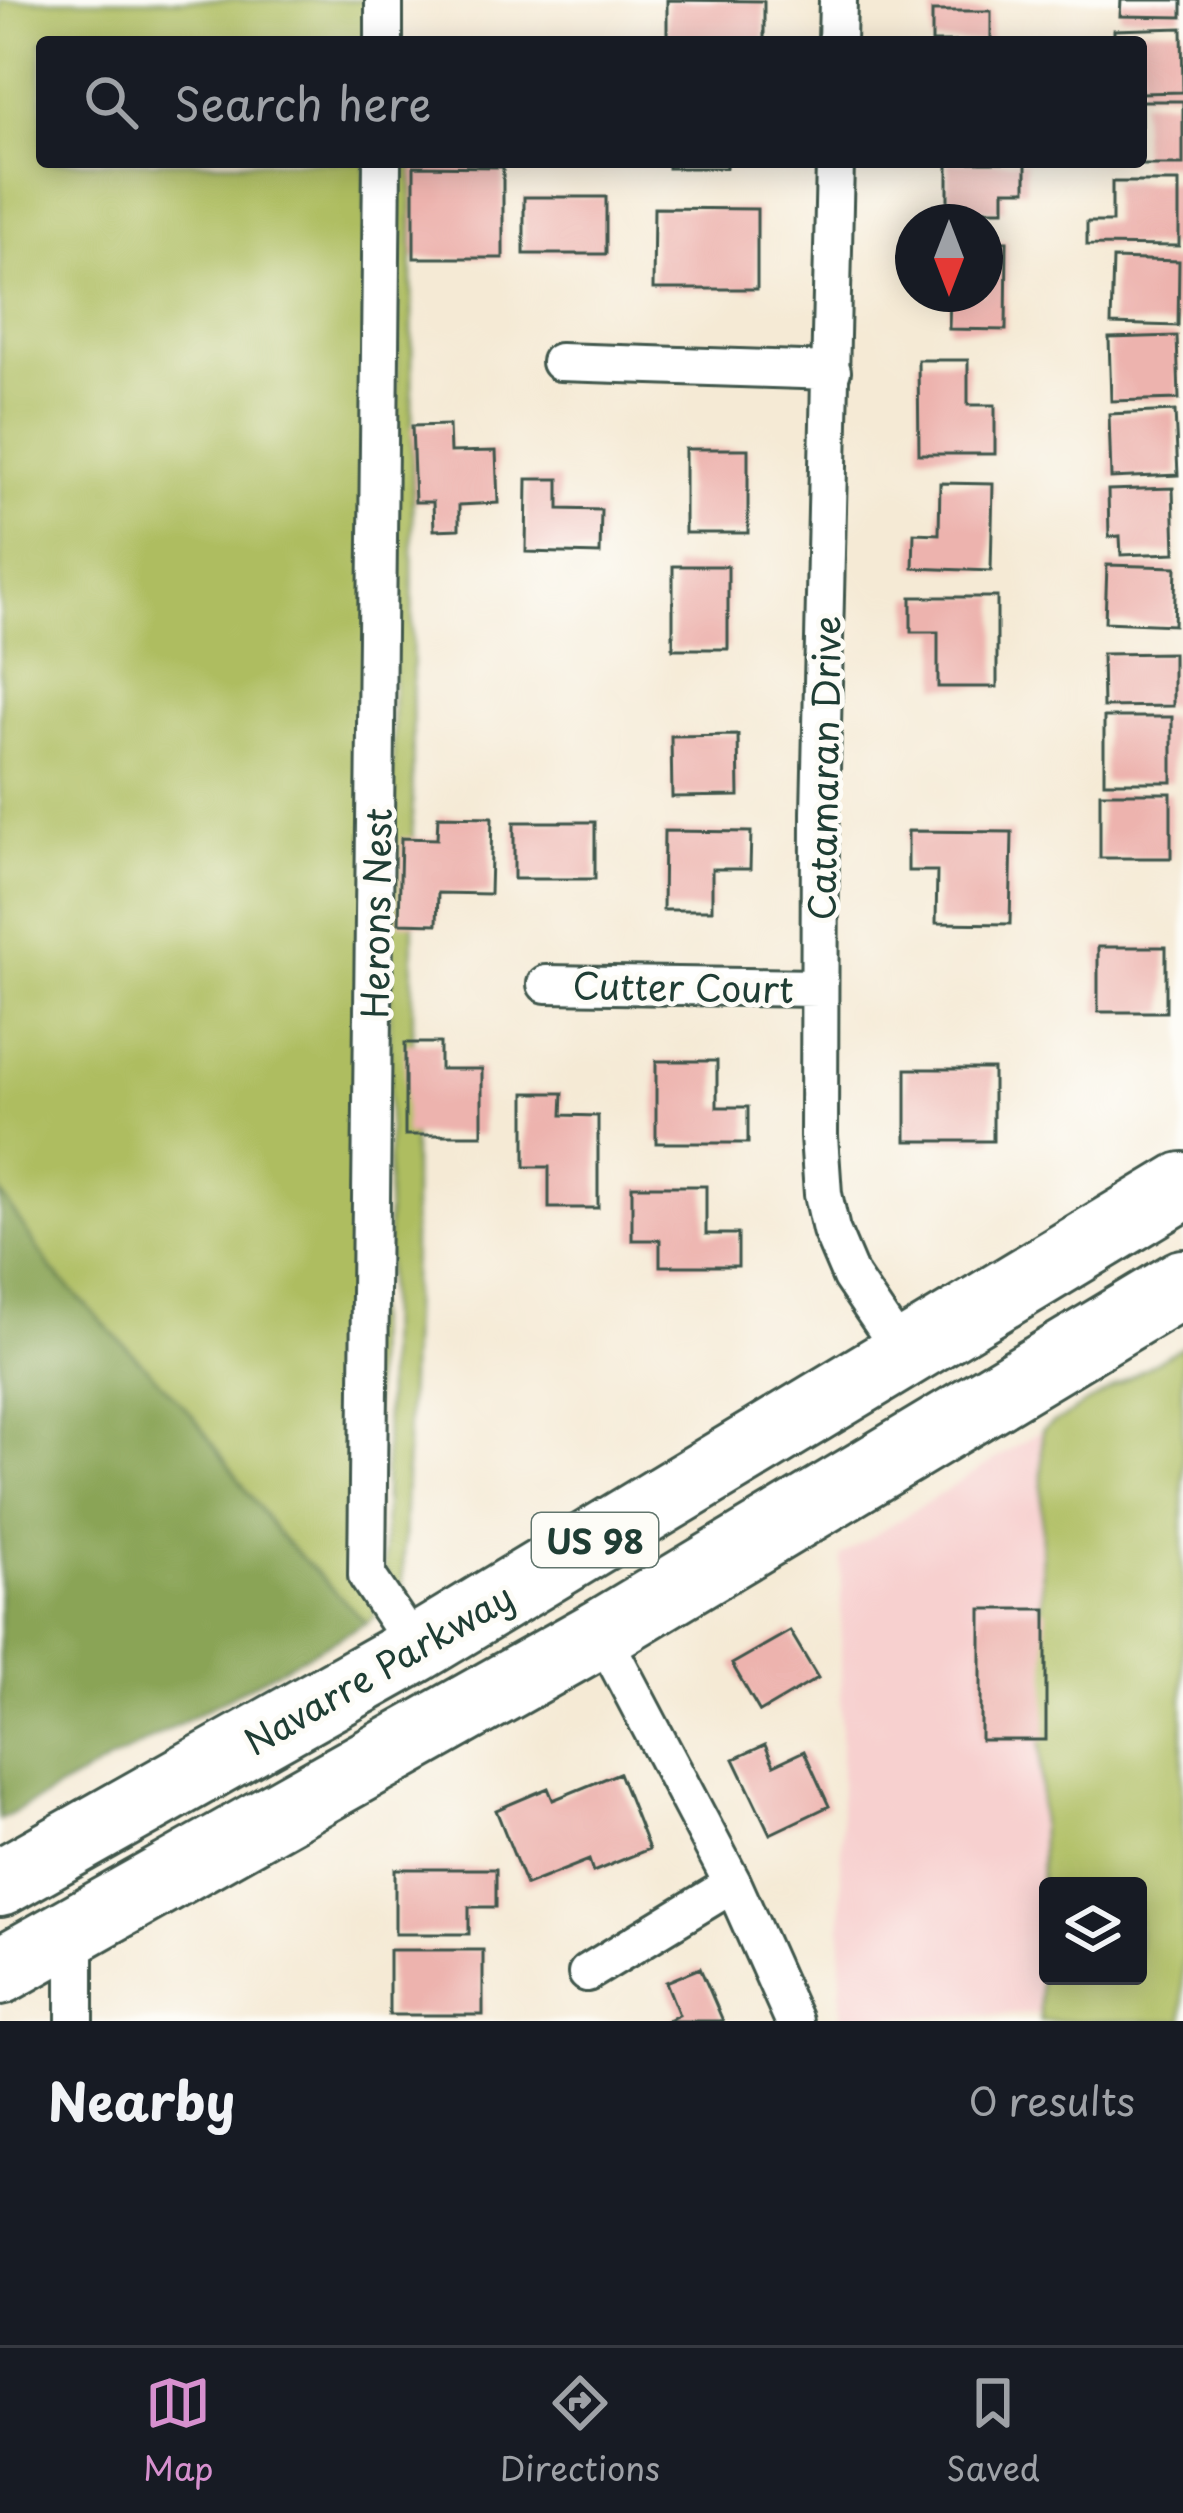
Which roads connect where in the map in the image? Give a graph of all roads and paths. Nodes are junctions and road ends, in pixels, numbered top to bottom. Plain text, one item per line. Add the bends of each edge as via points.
1 (384, 0) edge
2 (838, 0) edge
3 (384, 36) edge
4 (837, 36) edge
5 (382, 168) edge
6 (835, 168) edge
7 (560, 362) dead end
8 (832, 371) junction
9 (546, 984) dead end
10 (819, 988) junction
11 (1183, 1186) edge
12 (1183, 1283) edge
13 (902, 1354) junction
14 (601, 1633) junction
15 (416, 1649) junction
16 (0, 1883) edge
17 (733, 1884) junction
18 (74, 1932) junction
19 (0, 1971) edge
20 (586, 1973) dead end
21 (75, 2021) edge
22 (794, 2021) edge

1 - 3 street
2 - 4 street
5 - 15 street, Herons Nest via 368,1576
6 - 8 street, Catamaran Drive
7 - 8 street
8 - 10 street, Catamaran Drive
9 - 10 street, Cutter Court
10 - 13 street, Catamaran Drive via 823,1194 831,1230 850,1277
11 - 13 highway, Navarre Parkway / US 98
12 - 14 highway, US 98
13 - 15 highway, Navarre Parkway / US 98
14 - 17 street
14 - 18 highway, US 98
15 - 16 highway, Navarre Parkway / US 98
17 - 20 street
17 - 22 street
18 - 19 highway, US 98
18 - 21 street

